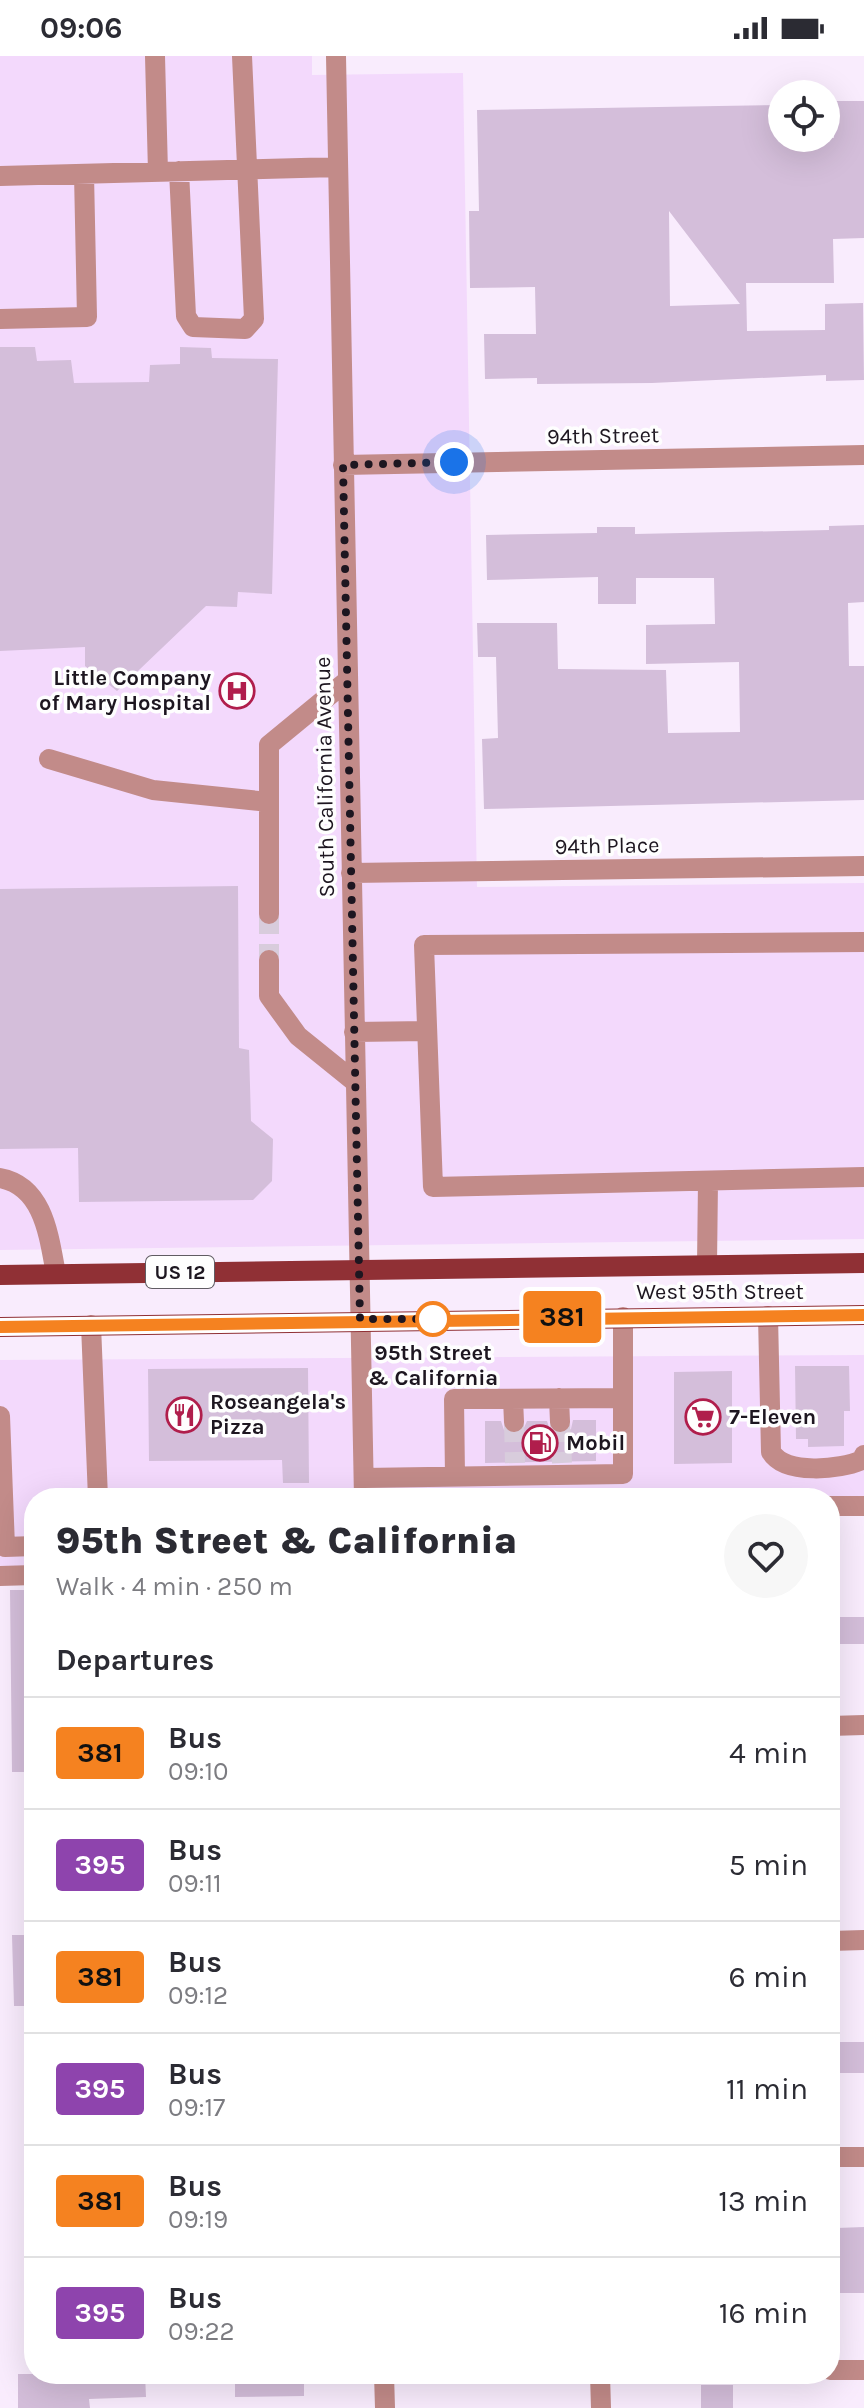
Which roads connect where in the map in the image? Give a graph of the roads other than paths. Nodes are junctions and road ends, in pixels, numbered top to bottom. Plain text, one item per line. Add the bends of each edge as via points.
1 (155, 56) edge
2 (242, 56) edge
3 (336, 56) edge
4 (338, 167) junction
5 (245, 169) junction
6 (168, 171) junction
7 (84, 174) junction
8 (0, 176) edge
9 (0, 319) edge
10 (864, 455) edge
11 (343, 465) junction
12 (348, 680) junction
13 (49, 759) dead end
14 (269, 802) junction
15 (864, 866) edge
16 (351, 873) junction
17 (269, 914) tunnel mouth
18 (864, 942) edge
19 (269, 960) tunnel mouth
20 (427, 1031) junction
21 (354, 1032) junction
22 (355, 1082) junction
23 (864, 1177) edge
24 (0, 1178) edge
25 (708, 1181) junction
26 (864, 1263) edge
27 (707, 1265) junction
28 (359, 1269) junction
29 (56, 1274) junction
30 (0, 1275) edge
31 (864, 1315) edge
32 (768, 1316) junction
33 (623, 1317) junction
34 (360, 1319) junction
35 (91, 1325) junction
36 (0, 1327) edge
37 (559, 1398) junction
38 (623, 1398) junction
39 (513, 1399) junction
40 (0, 1416) edge
41 (514, 1422) tunnel mouth
42 (560, 1422) tunnel mouth
43 (863, 1459) edge
44 (455, 1476) junction
45 (98, 1488) edge
46 (364, 1488) edge
47 (840, 1506) edge
48 (864, 1506) edge
49 (24, 1546) edge
50 (24, 1575) edge
51 (0, 1576) edge
52 (864, 1725) edge
53 (840, 1726) edge
54 (864, 1940) edge
55 (840, 1941) edge
56 (840, 2157) edge
57 (864, 2157) edge
58 (840, 2370) edge
59 (864, 2370) edge
60 (384, 2384) edge
61 (600, 2384) edge
62 (385, 2408) edge
63 (601, 2408) edge

1 - 6 street
2 - 5 street
3 - 4 street, South California Avenue
4 - 5 street
4 - 11 street, South California Avenue
5 - 6 street
5 - 6 street via 254,319 245,329 193,327 186,316
6 - 7 street
7 - 8 street
7 - 9 street via 87,317
10 - 11 street, 94th Street
11 - 12 street, South California Avenue
12 - 14 street via 269,745
12 - 16 street, South California Avenue
13 - 14 street via 153,790
14 - 17 street
15 - 16 street, 94th Place
16 - 21 street, South California Avenue
18 - 20 street via 424,945
19 - 22 street via 269,996 298,1036
20 - 21 street
20 - 25 street via 433,1187
21 - 22 street, South California Avenue
22 - 28 street, South California Avenue
23 - 25 street
24 - 29 street via 32,1194 46,1226
25 - 27 street
26 - 27 main road, West 95th Street / US 12
27 - 28 main road, West 95th Street / US 12
28 - 29 main road, West 95th Street / US 12
28 - 34 street, South California Avenue
29 - 30 main road, West 95th Street / US 12
31 - 32 main road, West 95th Street
32 - 33 main road, West 95th Street
32 - 43 street via 771,1452 790,1466 848,1466
33 - 34 main road, West 95th Street
33 - 38 street
34 - 35 main road, West 95th Street
34 - 46 street, South California Avenue
35 - 36 main road, West 95th Street
35 - 45 street
37 - 38 street
37 - 39 street
37 - 42 street
38 - 44 street via 623,1474 516,1469
39 - 41 street
39 - 44 street via 454,1399
40 - 49 street via 5,1547
44 - 46 street
47 - 48 street
50 - 51 street
52 - 53 street
54 - 55 street
56 - 57 street
58 - 59 street
60 - 62 street
61 - 63 street

